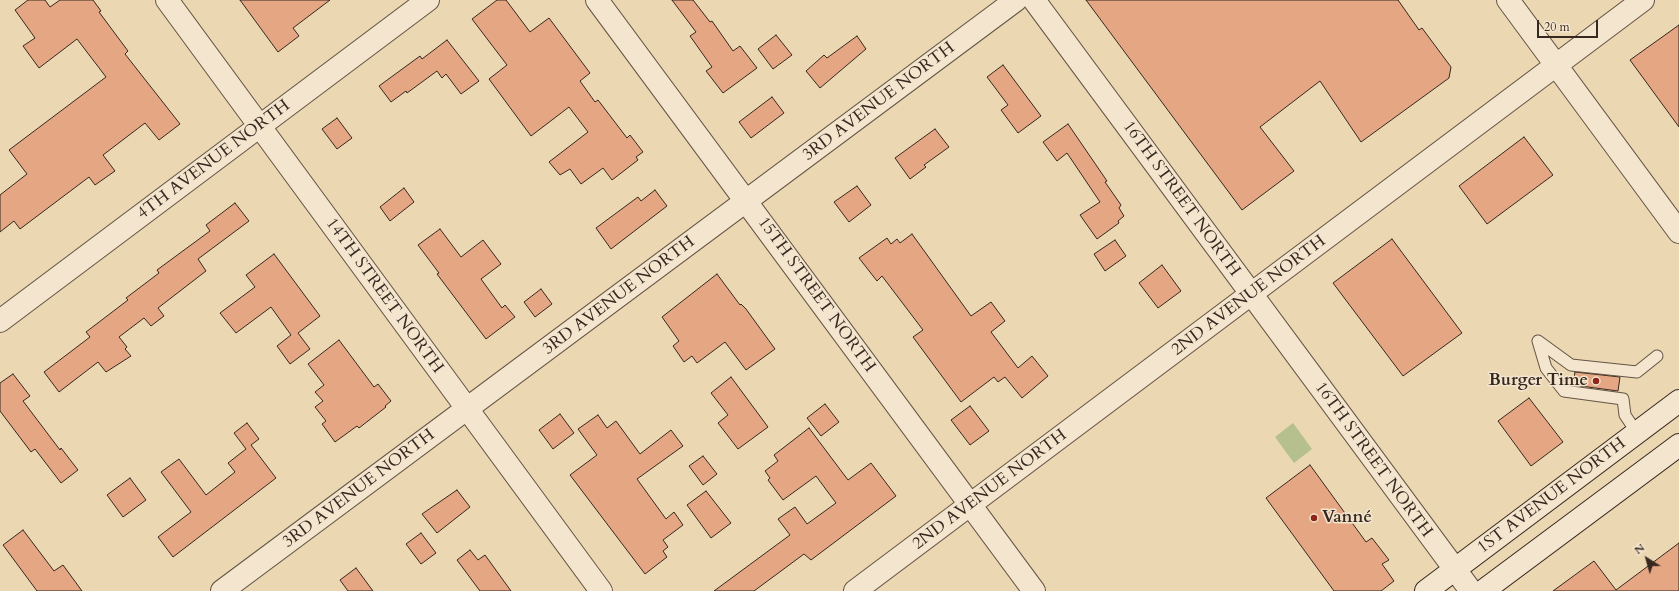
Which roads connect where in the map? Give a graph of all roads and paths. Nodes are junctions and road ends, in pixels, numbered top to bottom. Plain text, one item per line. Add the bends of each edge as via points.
1 (167, 0) edge
2 (428, 0) edge
3 (597, 0) edge
4 (1016, 0) edge
5 (1034, 0) edge
6 (1508, 0) edge
7 (1643, 0) edge
8 (1556, 65) junction
9 (259, 126) junction
10 (746, 201) junction
11 (1679, 232) edge
12 (1251, 294) junction
13 (0, 321) edge
14 (1657, 356) dead end
15 (1679, 401) edge
16 (467, 409) junction
17 (1637, 432) junction
18 (1679, 445) edge
19 (970, 505) junction
20 (1454, 570) junction
21 (222, 591) edge
22 (601, 591) edge
23 (855, 591) edge
24 (1034, 591) edge
25 (1426, 591) edge
26 (1471, 591) edge
27 (1484, 591) edge

1 - 9 street, 14TH STREET NORTH
2 - 9 street, 4TH AVENUE NORTH
3 - 10 street, 15TH STREET NORTH
4 - 10 street, 3RD AVENUE NORTH
5 - 12 street, 16TH STREET NORTH
6 - 8 street
7 - 8 street, 2ND AVENUE NORTH
8 - 11 street
8 - 12 street, 2ND AVENUE NORTH
9 - 13 street, 4TH AVENUE NORTH
9 - 16 street, 14TH STREET NORTH
10 - 16 street, 3RD AVENUE NORTH
10 - 19 street, 15TH STREET NORTH
12 - 19 street, 2ND AVENUE NORTH
12 - 20 street, 16TH STREET NORTH
14 - 17 lane via 1637,372 1571,365 1538,341 1546,368 1564,391 1623,399 1625,414
15 - 17 street, 1ST AVENUE NORTH
16 - 21 street, 3RD AVENUE NORTH
16 - 22 street, 14TH STREET NORTH
17 - 20 street, 1ST AVENUE NORTH
18 - 27 street, 1ST AVENUE NORTH
19 - 23 street, 2ND AVENUE NORTH
19 - 24 street, 15TH STREET NORTH
20 - 25 street, 1ST AVENUE NORTH
20 - 26 street, 16TH STREET NORTH

